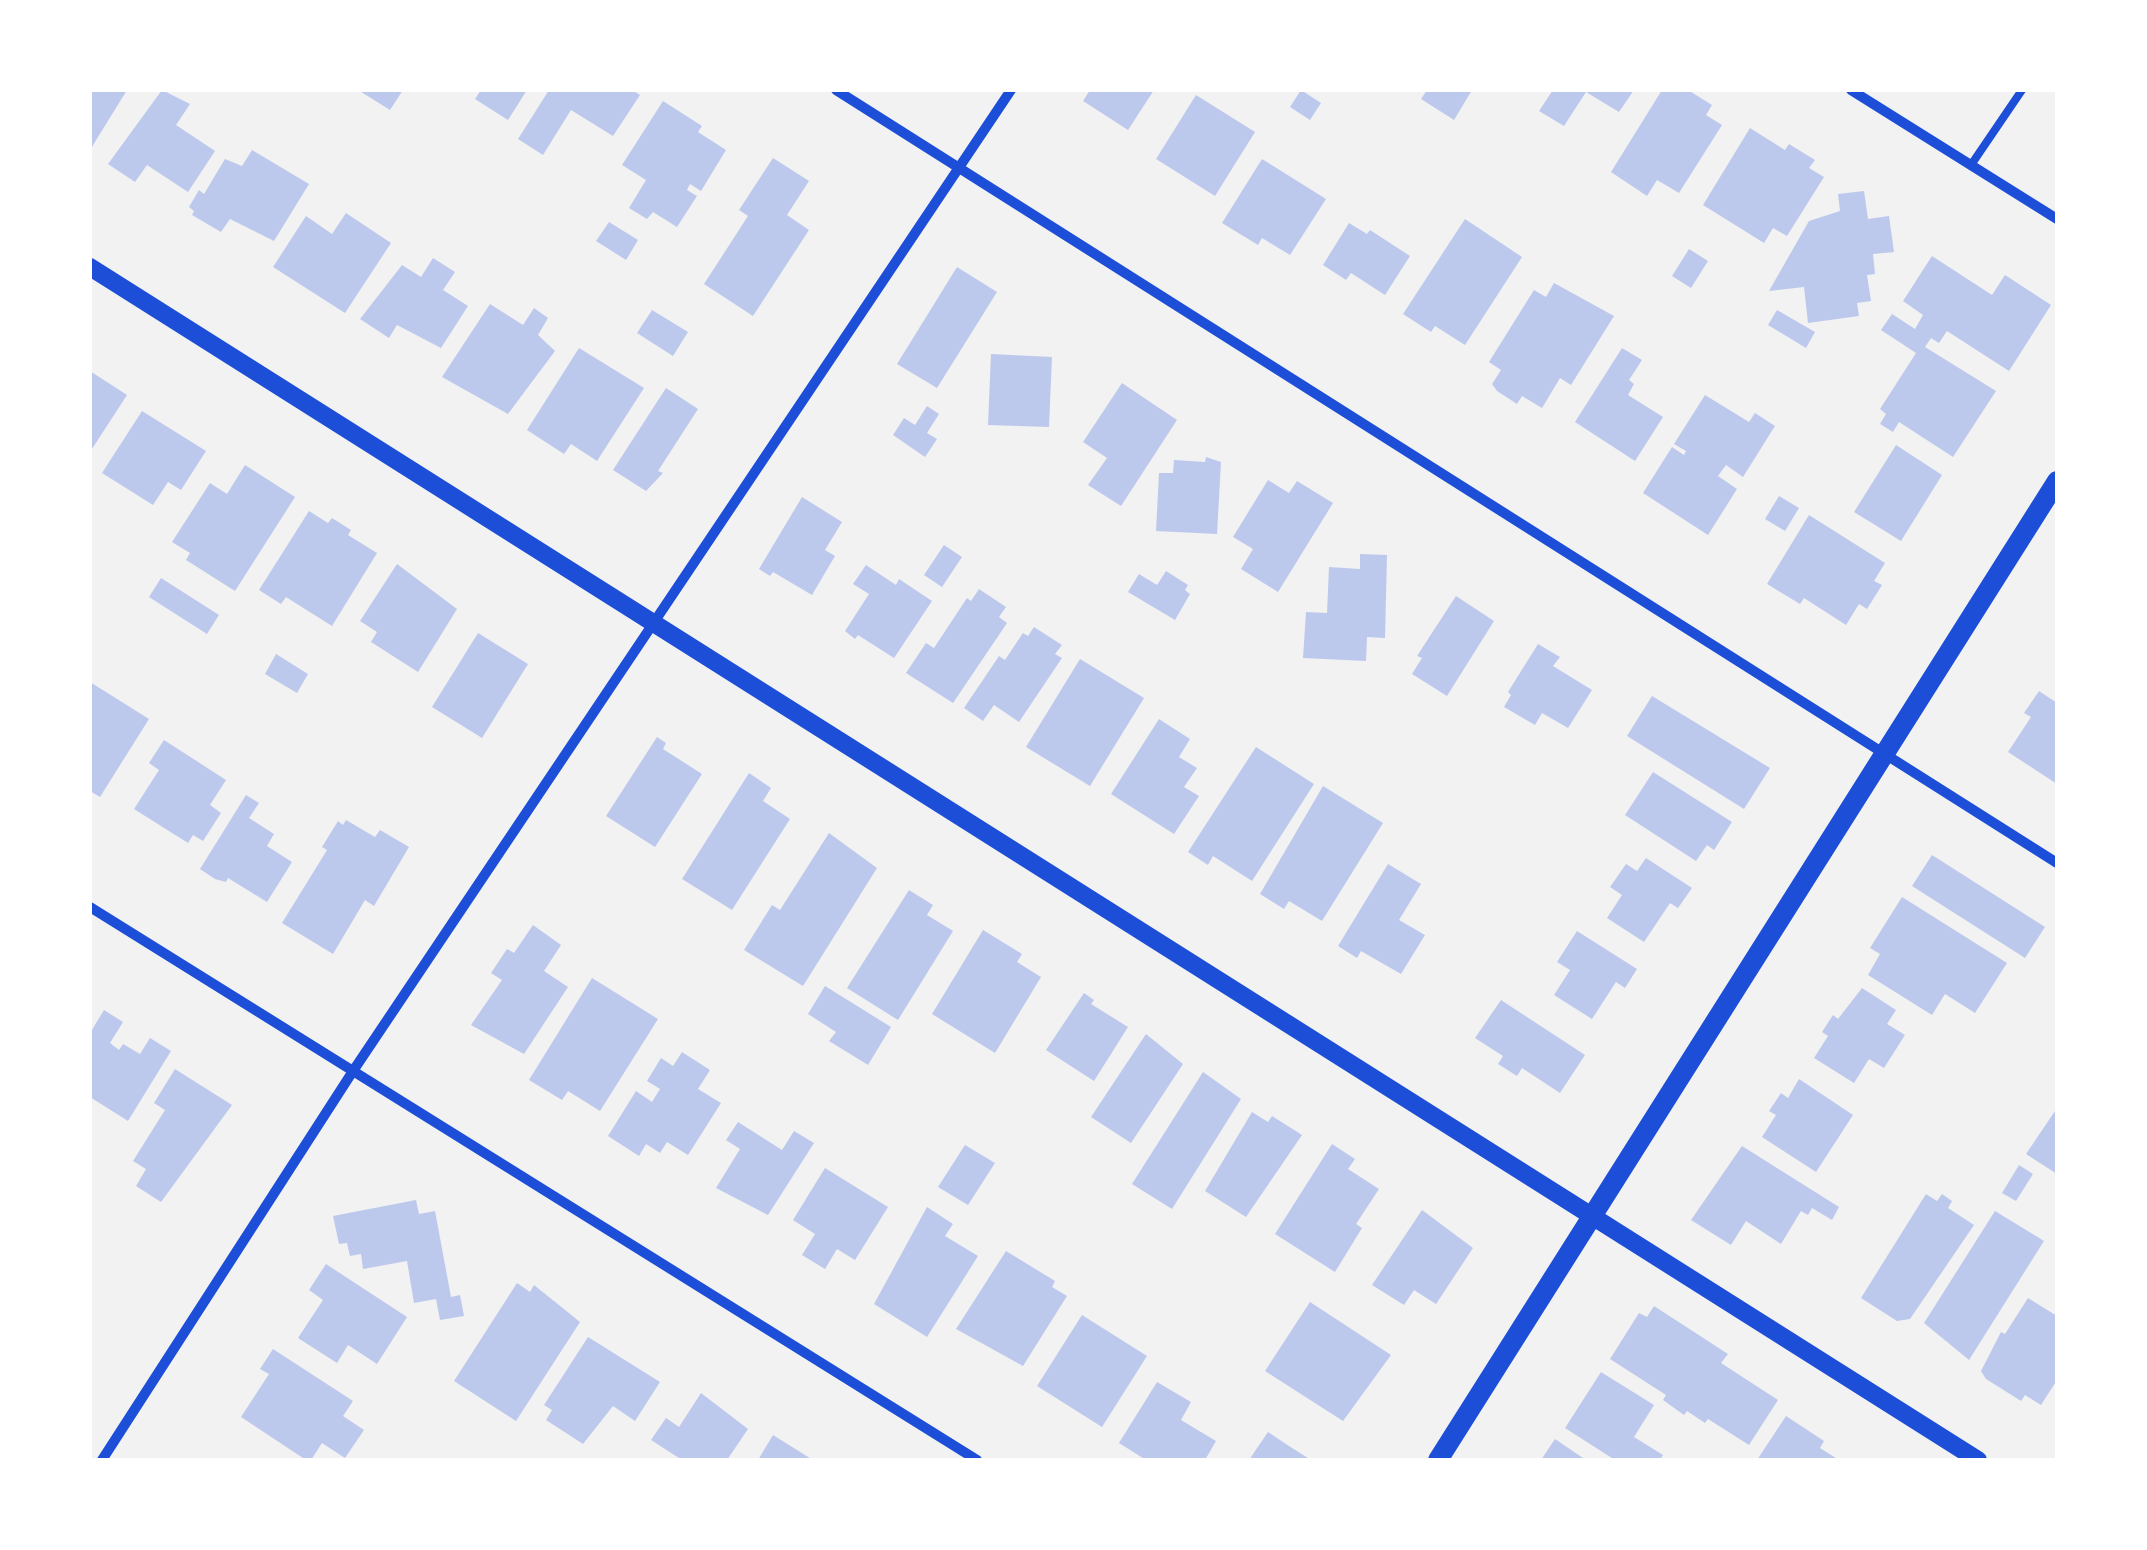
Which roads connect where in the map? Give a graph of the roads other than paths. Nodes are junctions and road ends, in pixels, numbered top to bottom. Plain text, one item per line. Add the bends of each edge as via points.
1 (836, 90) edge
2 (1012, 90) edge
3 (1850, 90) edge
4 (2022, 90) edge
5 (1971, 166) junction
6 (962, 168) junction
7 (2057, 220) edge
8 (90, 267) edge
9 (2057, 481) edge
10 (653, 623) junction
11 (1884, 752) junction
12 (2057, 863) edge
13 (90, 908) edge
14 (353, 1071) junction
15 (1595, 1218) junction
16 (102, 1460) edge
17 (977, 1460) edge
18 (1438, 1460) edge
19 (1978, 1460) edge

1 - 6 street
2 - 6 street
3 - 5 street
4 - 5 lane
5 - 7 street
6 - 10 street
6 - 11 street
8 - 10 street
9 - 11 main road
10 - 14 street
10 - 15 street
11 - 12 street
11 - 15 main road
13 - 14 street
14 - 16 street
14 - 17 street
15 - 18 main road
15 - 19 street

